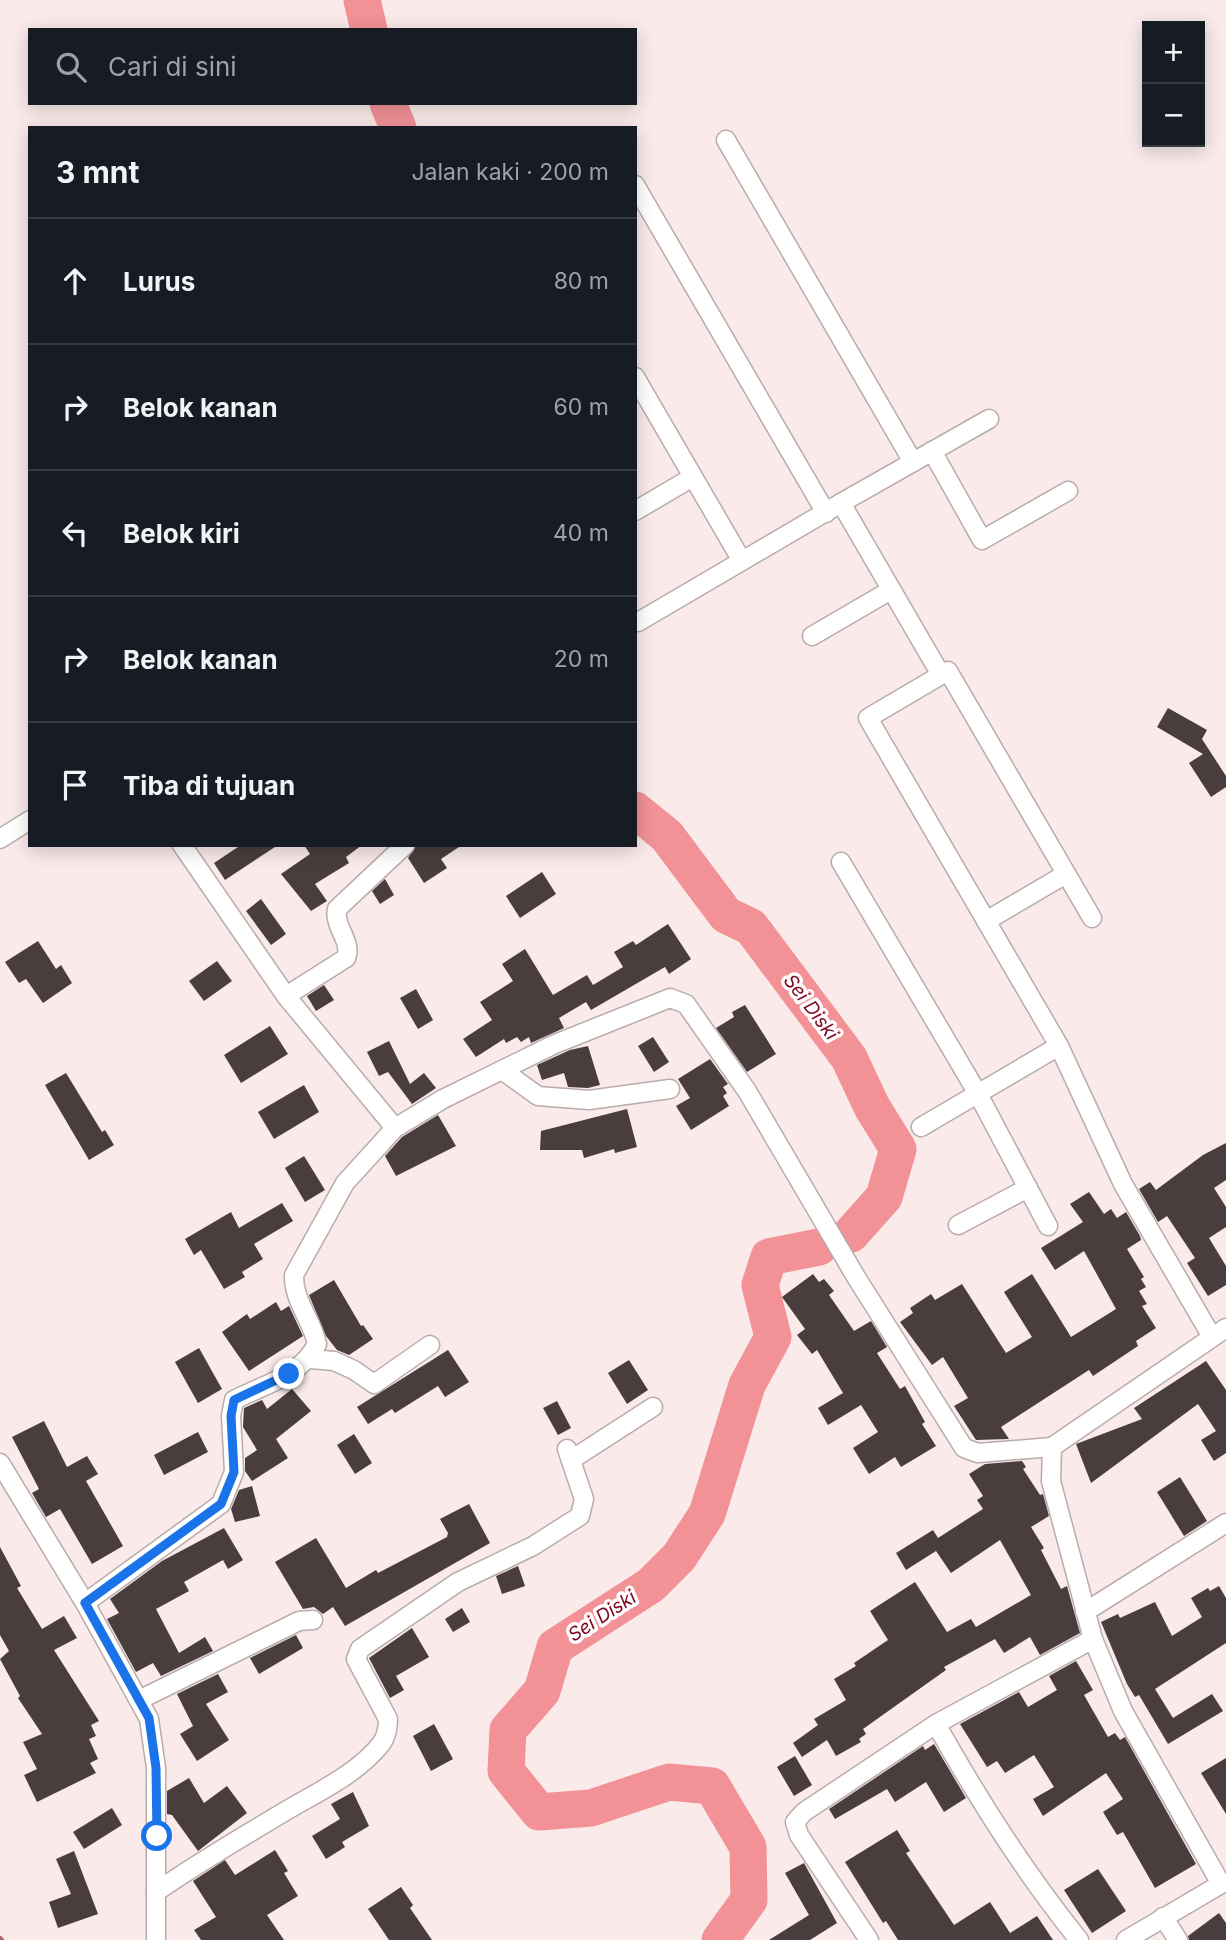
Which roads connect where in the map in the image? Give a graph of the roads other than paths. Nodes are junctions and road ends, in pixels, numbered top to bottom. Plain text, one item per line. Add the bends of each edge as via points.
1 (726, 139) dead end
2 (637, 187) edge
3 (640, 396) edge
4 (989, 419) dead end
5 (932, 451) junction
6 (913, 462) junction
7 (693, 477) junction
8 (1068, 491) dead end
9 (833, 508) junction
10 (637, 510) edge
11 (742, 561) junction
12 (891, 590) junction
13 (638, 622) dead end
14 (812, 636) dead end
15 (941, 675) junction
16 (28, 821) edge
17 (0, 839) edge
18 (183, 847) edge
19 (403, 847) edge
20 (841, 862) dead end
21 (1066, 874) junction
22 (1092, 918) dead end
23 (986, 921) junction
24 (286, 996) junction
25 (1059, 1046) junction
26 (502, 1070) junction
27 (670, 1089) dead end
28 (978, 1094) junction
29 (921, 1127) dead end
30 (395, 1128) junction
31 (1028, 1188) junction
32 (958, 1225) dead end
33 (1048, 1226) dead end
34 (1219, 1332) edge
35 (430, 1345) dead end
36 (310, 1359) junction
37 (653, 1407) dead end
38 (1052, 1447) junction
39 (0, 1463) edge
40 (1226, 1523) edge
41 (85, 1603) junction
42 (1085, 1612) junction
43 (313, 1620) dead end
44 (1093, 1639) junction
45 (139, 1700) junction
46 (936, 1724) junction
47 (1224, 1882) edge
48 (156, 1892) junction
49 (1163, 1917) junction
50 (156, 1940) edge
51 (869, 1940) edge
52 (1079, 1940) edge
53 (1126, 1940) edge
54 (1178, 1940) edge

1 - 6 street
2 - 9 street
3 - 7 street
4 - 5 street
5 - 6 street
5 - 8 street via 982,540
6 - 9 street
7 - 10 street
7 - 11 street
9 - 11 street
9 - 12 street
11 - 13 street
12 - 14 street
12 - 15 street
15 - 21 street via 948,671
15 - 23 street via 868,718
16 - 17 street
18 - 24 street
19 - 24 street via 337,909 336,920 348,948 346,958
20 - 28 street
21 - 22 street
21 - 23 street
23 - 25 street
24 - 30 street
25 - 28 street
25 - 34 street via 1123,1184
26 - 27 street via 538,1096 589,1100
26 - 30 street
26 - 38 street via 648,1004 670,998 686,1004 747,1091 964,1448 978,1453
28 - 29 street
28 - 31 street
30 - 36 street via 345,1183 294,1275 293,1290 314,1327 317,1344
31 - 32 street
31 - 33 street
34 - 38 street
35 - 36 street via 374,1384 334,1361
36 - 41 street via 234,1400 234,1472 221,1504
37 - 48 street via 569,1454 584,1499 580,1516 533,1546 449,1588 360,1648 356,1659 388,1718 388,1729 374,1752 327,1787
38 - 42 street via 1051,1481
39 - 41 street
40 - 42 street
41 - 45 street
42 - 44 street
43 - 45 street via 299,1621
44 - 46 street
44 - 47 street via 1123,1711
45 - 48 street via 154,1742
46 - 51 street via 804,1812 796,1822 799,1835
46 - 52 street via 1050,1904
47 - 49 street
48 - 50 street
49 - 53 street
49 - 54 street

